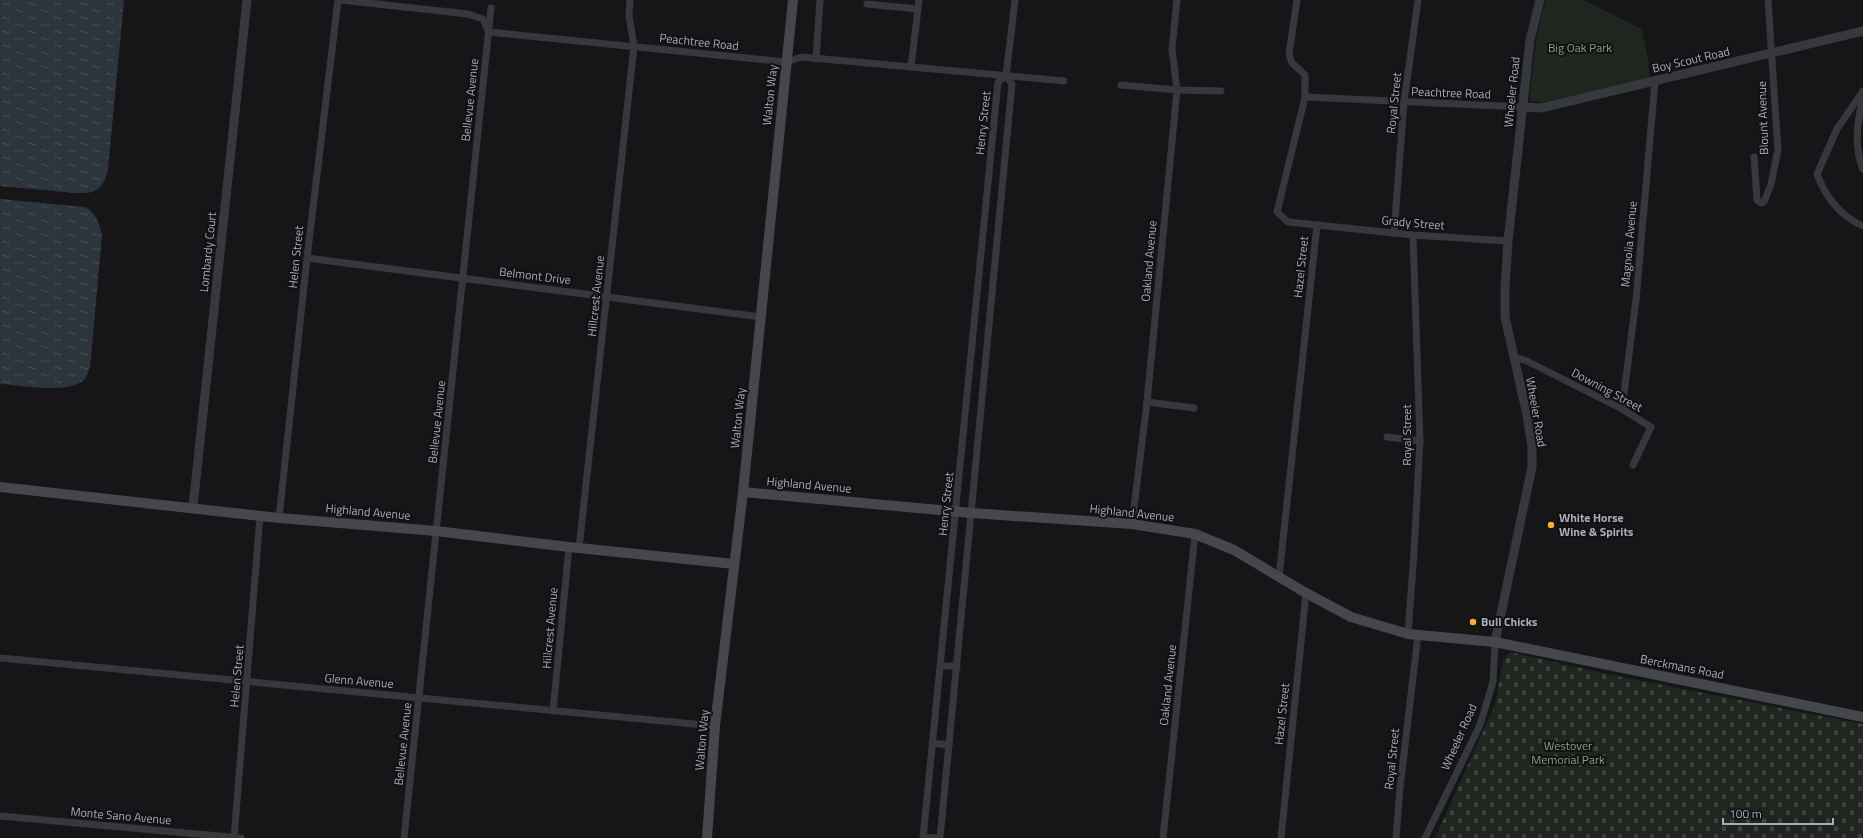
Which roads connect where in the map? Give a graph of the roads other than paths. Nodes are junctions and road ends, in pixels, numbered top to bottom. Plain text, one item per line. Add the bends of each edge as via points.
1 (247, 0) edge
2 (338, 0) edge
3 (341, 0) edge
4 (630, 0) edge
5 (793, 0) edge
6 (820, 0) edge
7 (918, 0) edge
8 (1015, 0) edge
9 (1177, 0) edge
10 (1297, 0) edge
11 (1418, 0) edge
12 (1540, 0) edge
13 (1768, 0) edge
14 (867, 4) dead end
15 (491, 8) dead end
16 (918, 9) junction
17 (1863, 31) edge
18 (489, 32) junction
19 (634, 46) junction
20 (1772, 53) junction
21 (816, 59) junction
22 (786, 62) junction
23 (911, 67) junction
24 (1006, 76) junction
25 (1064, 81) dead end
26 (1655, 81) junction
27 (1122, 85) dead end
28 (1177, 90) junction
29 (1221, 91) dead end
30 (1863, 91) edge
31 (1306, 97) junction
32 (1863, 99) edge
33 (1404, 102) junction
34 (1523, 107) junction
35 (1754, 157) dead end
36 (1863, 170) edge
37 (988, 176) junction
38 (1003, 178) junction
39 (1317, 225) junction
40 (1863, 226) edge
41 (1394, 233) junction
42 (1413, 235) junction
43 (1508, 241) junction
44 (307, 258) junction
45 (463, 278) junction
46 (607, 297) junction
47 (761, 317) junction
48 (972, 345) junction
49 (986, 346) junction
50 (1513, 357) junction
51 (1147, 402) junction
52 (1194, 408) dead end
53 (1622, 409) junction
54 (1387, 437) dead end
55 (1420, 441) junction
56 (1634, 465) dead end
57 (0, 487) edge
58 (743, 492) junction
59 (194, 507) junction
60 (956, 512) junction
61 (972, 513) junction
62 (260, 516) junction
63 (279, 518) junction
64 (1132, 524) junction
65 (436, 531) junction
66 (1195, 534) junction
67 (569, 547) junction
68 (579, 548) junction
69 (734, 564) junction
70 (1279, 578) junction
71 (1306, 593) junction
72 (1413, 634) junction
73 (1495, 642) junction
74 (0, 658) edge
75 (940, 666) junction
76 (957, 666) junction
77 (247, 682) junction
78 (419, 698) junction
79 (553, 711) junction
80 (1863, 717) edge
81 (715, 726) junction
82 (932, 743) junction
83 (949, 745) junction
84 (0, 816) edge
85 (923, 837) edge
86 (236, 838) edge
87 (404, 838) edge
88 (707, 838) edge
89 (935, 838) edge
90 (940, 838) edge
91 (1163, 838) edge
92 (1281, 838) edge
93 (1396, 838) edge
94 (1425, 838) edge

1 - 59 street, Lombardy Court
2 - 44 street, Helen Street
3 - 18 street via 468,14 483,19
4 - 19 street, Hillcrest Avenue via 629,16
5 - 22 main road, Walton Way
6 - 21 street
7 - 16 street
8 - 24 street, Henry Street
9 - 28 street, Oakland Avenue via 1172,50
10 - 31 street, Hazel Street via 1289,54 1292,63 1305,75
11 - 33 street, Royal Street
12 - 34 street, Wheeler Road via 1530,40
13 - 20 street
14 - 16 street
15 - 18 street, Bellevue Avenue
16 - 23 street
17 - 20 street, Boy Scout Road
18 - 19 street, Peachtree Road
18 - 45 street, Bellevue Avenue
19 - 22 street, Peachtree Road
19 - 46 street, Hillcrest Avenue
20 - 26 street, Boy Scout Road
20 - 35 street, Blount Avenue via 1778,150 1771,184 1764,202 1761,203 1757,200
21 - 22 street, Peachtree Road via 802,57
21 - 23 street, Peachtree Road
22 - 47 main road, Walton Way
23 - 24 street, Peachtree Road
24 - 25 street, Peachtree Road
24 - 37 street, Henry Street via 998,82
24 - 38 street, Henry Street via 1012,84
26 - 34 street, Boy Scout Road via 1541,108
26 - 53 street, Magnolia Avenue via 1636,300
27 - 28 street
28 - 29 street
28 - 51 street, Oakland Avenue
30 - 40 street via 1837,129 1818,174 1822,187 1839,210
31 - 33 street, Peachtree Road
31 - 39 street, Hazel Street via 1277,212 1288,222
32 - 36 street via 1858,122
33 - 34 street, Peachtree Road
33 - 41 street, Royal Street
34 - 43 street, Wheeler Road
37 - 38 street
37 - 48 street, Henry Street
38 - 49 street, Henry Street
39 - 41 street, Grady Street
39 - 70 street, Hazel Street
41 - 42 street, Grady Street
42 - 43 street, Grady Street
42 - 55 street, Royal Street
43 - 50 street, Wheeler Road via 1505,317
44 - 45 street, Belmont Drive
44 - 63 street, Helen Street
45 - 46 street, Belmont Drive
45 - 65 street, Bellevue Avenue
46 - 47 street, Belmont Drive
46 - 68 street, Hillcrest Avenue
47 - 58 main road, Walton Way
48 - 49 street
48 - 60 street, Henry Street
49 - 61 street, Henry Street
50 - 53 street, Downing Street via 1527,361
50 - 73 street, Wheeler Road via 1527,415 1532,467
51 - 52 street
51 - 64 street, Oakland Avenue
53 - 56 street, Downing Street via 1651,427
54 - 55 street
55 - 72 street, Royal Street
57 - 59 main road, Highland Avenue
58 - 60 main road, Highland Avenue
58 - 69 main road, Walton Way
59 - 62 main road, Highland Avenue
60 - 61 main road, Highland Avenue
60 - 75 street, Henry Street
61 - 64 main road, Highland Avenue
61 - 76 street, Henry Street
62 - 63 main road, Highland Avenue
62 - 77 street, Helen Street
63 - 65 main road, Highland Avenue
64 - 66 main road, Highland Avenue
65 - 67 main road, Highland Avenue
65 - 78 street, Bellevue Avenue
66 - 70 main road, Highland Avenue via 1234,550
66 - 91 street, Oakland Avenue
67 - 68 main road, Highland Avenue
67 - 79 street, Hillcrest Avenue
68 - 69 main road, Highland Avenue
69 - 81 main road, Walton Way
70 - 71 main road, Highland Avenue
71 - 72 main road, Highland Avenue via 1351,617
71 - 92 street, Hazel Street
72 - 73 main road, Highland Avenue
72 - 93 street, Royal Street
73 - 80 main road, Berckmans Road
73 - 94 street, Wheeler Road via 1493,682 1480,725
74 - 77 street, Glenn Avenue
75 - 76 street
75 - 82 street, Henry Street
76 - 83 street, Henry Street
77 - 78 street, Glenn Avenue
77 - 86 street, Helen Street
78 - 79 street, Glenn Avenue
78 - 87 street, Bellevue Avenue
79 - 81 street, Glenn Avenue
81 - 88 main road, Walton Way
82 - 83 street
82 - 85 street, Henry Street
83 - 90 street, Henry Street
84 - 86 street, Monte Sano Avenue
85 - 89 street, Henry Street

